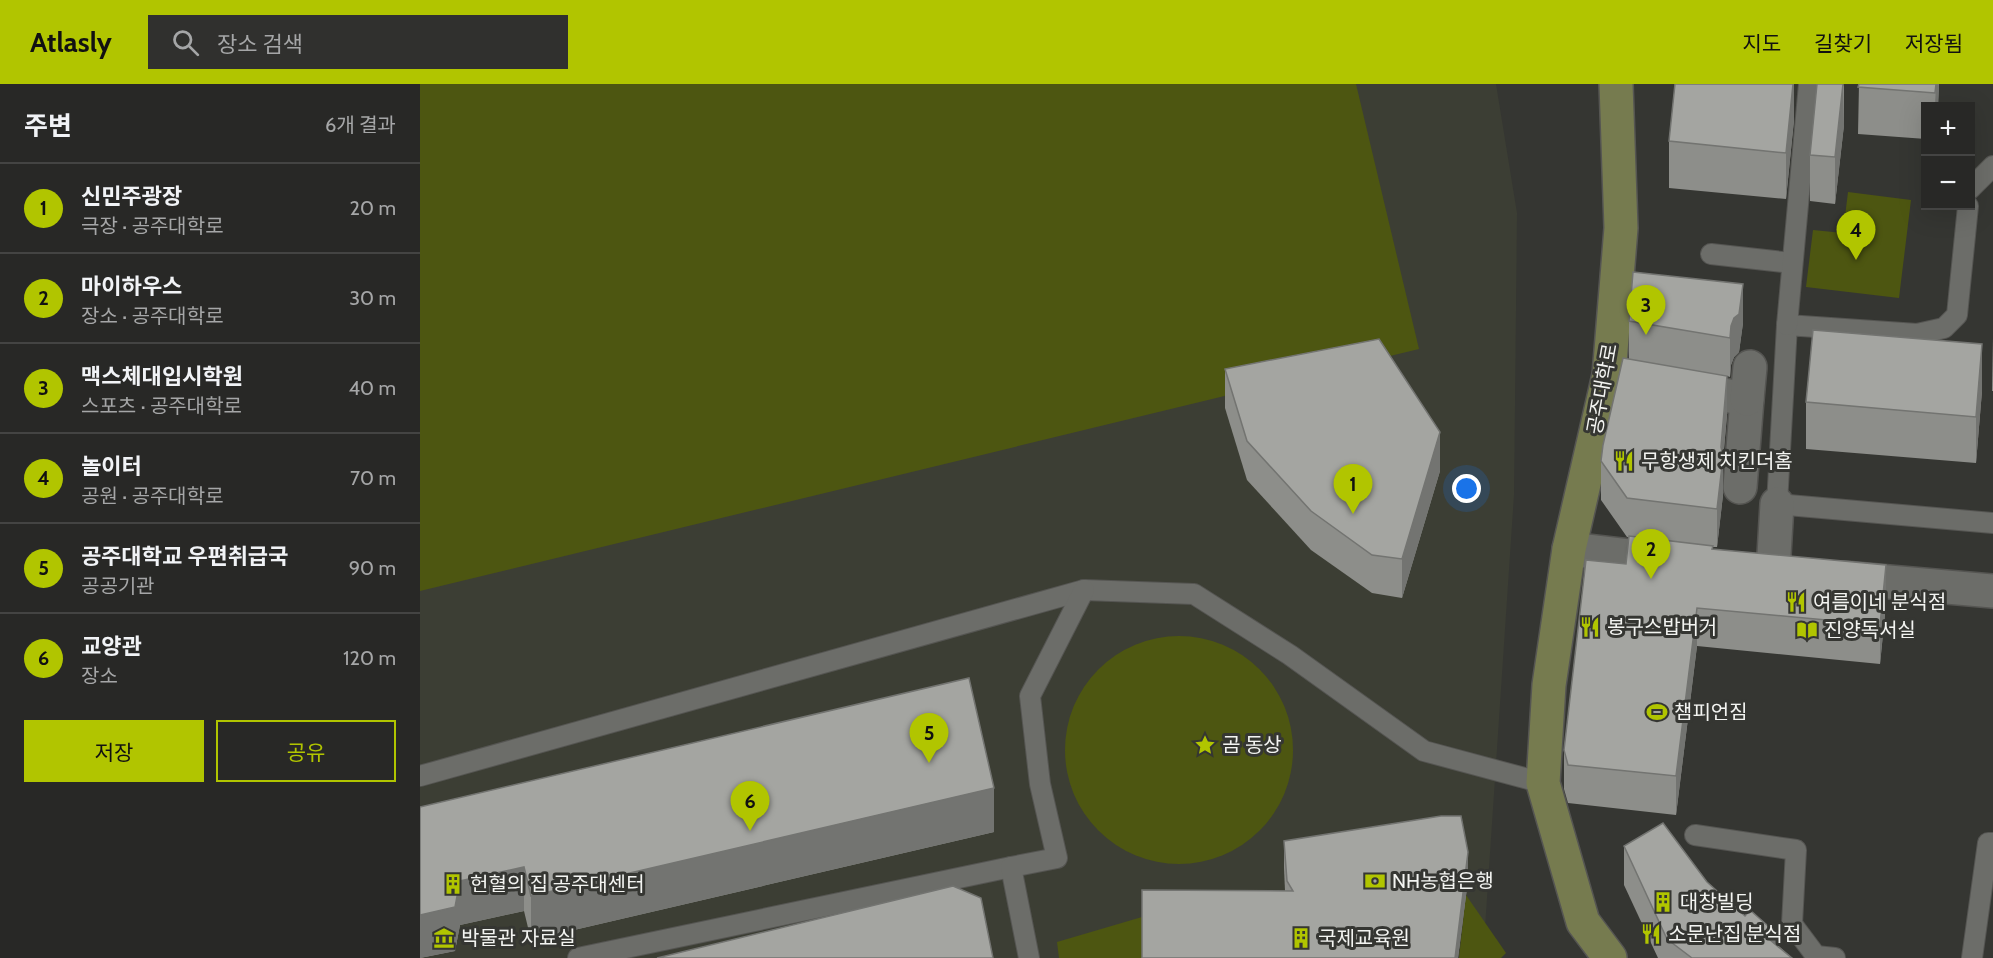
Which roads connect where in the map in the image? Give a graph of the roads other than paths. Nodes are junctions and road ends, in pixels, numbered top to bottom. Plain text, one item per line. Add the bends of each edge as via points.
1 (1616, 84) edge
2 (1809, 84) edge
3 (1993, 166) edge
4 (1975, 185) edge
5 (1975, 189) edge
6 (1993, 191) edge
7 (1968, 210) edge
8 (1711, 254) dead end
9 (1792, 263) junction
10 (1787, 325) junction
11 (1750, 367) dead end
12 (1609, 375) junction
13 (1747, 399) junction
14 (1740, 487) dead end
15 (1777, 504) junction
16 (1993, 523) edge
17 (1569, 549) junction
18 (1705, 565) edge
19 (1084, 590) junction
20 (1993, 591) edge
21 (420, 776) edge
22 (1543, 783) junction
23 (1695, 835) dead end
24 (1993, 843) edge
25 (1011, 867) junction
26 (578, 958) edge
27 (1029, 958) edge
28 (1610, 958) edge
29 (1835, 958) edge
30 (1972, 958) edge

1 - 12 street, 공주대학로 via 1621,228
2 - 9 lane
3 - 4 lane
5 - 6 lane
7 - 10 lane via 1958,315 1944,328 1917,334
8 - 9 lane
9 - 10 lane
10 - 15 lane
11 - 13 street
12 - 13 street
12 - 17 street, 공주대학로
13 - 14 street
15 - 16 lane
15 - 20 street via 1781,572
17 - 18 street
17 - 22 street, 공주대학로 via 1549,686
19 - 21 lane
19 - 22 lane via 1194,594 1290,655 1424,750
19 - 25 lane via 1030,696 1040,784 1057,858
22 - 28 street, 공주대학로 via 1583,922
23 - 29 lane via 1796,850 1792,924 1816,956
24 - 30 lane via 1988,843
25 - 26 lane
25 - 27 lane

